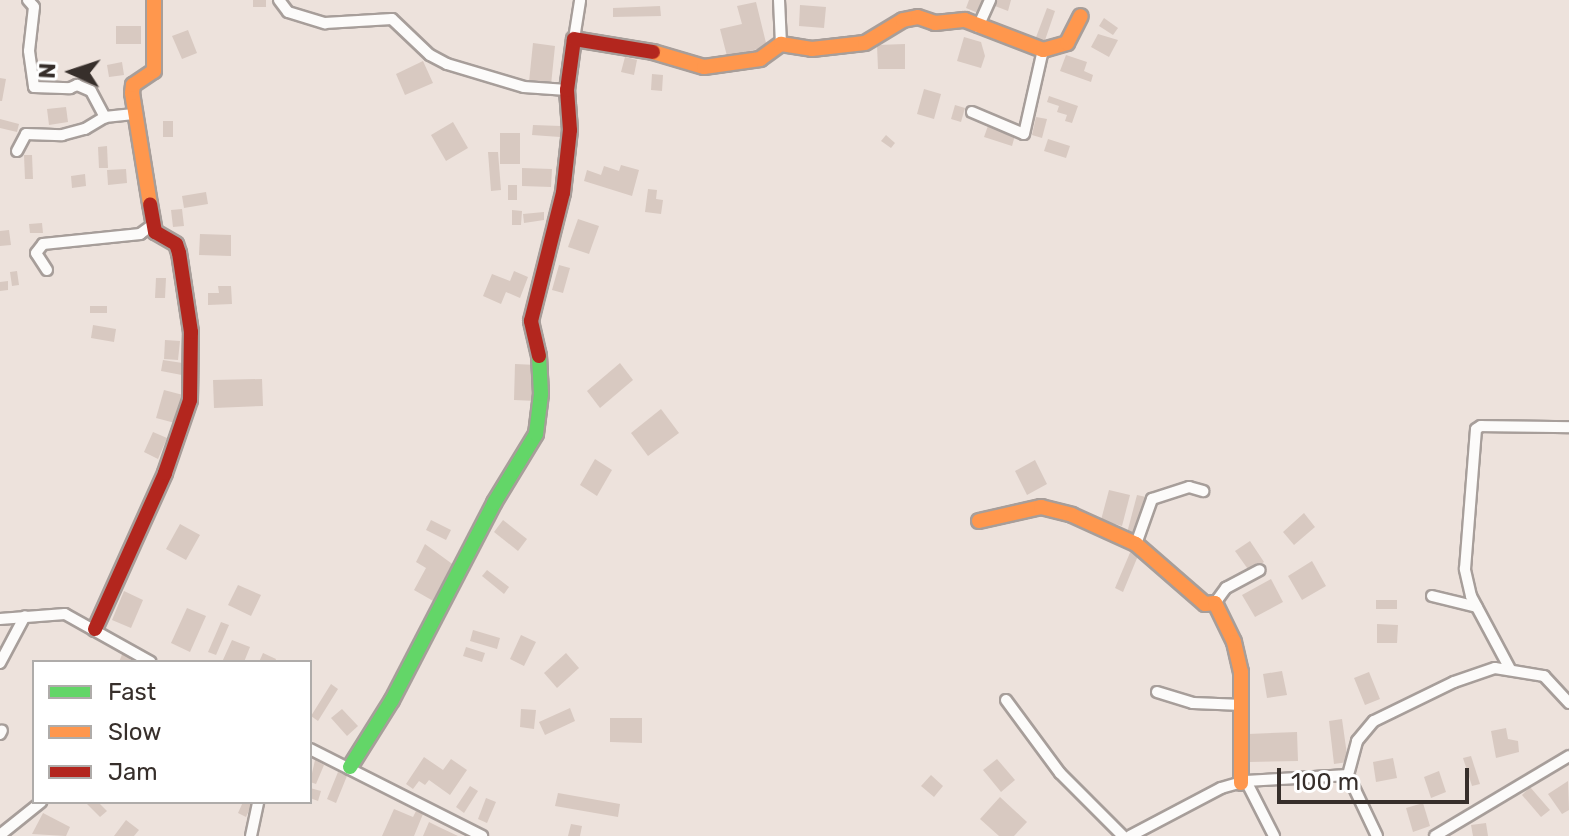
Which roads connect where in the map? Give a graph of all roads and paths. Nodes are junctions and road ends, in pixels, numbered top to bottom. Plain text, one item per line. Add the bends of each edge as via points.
1 (28, 0) edge
2 (154, 0) edge
3 (279, 0) edge
4 (580, 0) edge
5 (779, 0) edge
6 (990, 0) edge
7 (1081, 16) dead end
8 (978, 27) junction
9 (574, 39) junction
10 (781, 44) junction
11 (1043, 50) junction
12 (567, 90) junction
13 (972, 112) dead end
14 (136, 114) junction
15 (105, 117) junction
16 (17, 151) dead end
17 (154, 224) junction
18 (47, 270) dead end
19 (1569, 427) edge
20 (1203, 491) dead end
21 (979, 521) dead end
22 (1136, 544) junction
23 (1260, 570) dead end
24 (1432, 596) dead end
25 (1215, 603) junction
26 (1477, 607) junction
27 (25, 616) junction
28 (0, 619) edge
29 (95, 629) junction
30 (137, 658) edge
31 (0, 663) edge
32 (1510, 669) junction
33 (1157, 692) dead end
34 (1006, 700) dead end
35 (1569, 703) edge
36 (1243, 705) junction
37 (312, 750) edge
38 (1569, 756) edge
39 (350, 767) junction
40 (1348, 775) junction
41 (1244, 782) junction
42 (39, 804) edge
43 (258, 804) edge
44 (0, 835) edge
45 (251, 836) edge
46 (482, 836) edge
47 (1123, 836) edge
48 (1130, 836) edge
49 (1274, 836) edge
50 (1377, 836) edge
51 (1435, 836) edge

1 - 15 street via 34,7 29,51 34,87 77,85 91,91
2 - 14 street via 155,66 152,75 133,85
3 - 12 street via 288,12 325,23 392,19 447,64 524,87
4 - 9 street
5 - 10 street
6 - 8 street
7 - 11 street via 1067,43
8 - 10 street via 965,20 935,23 918,17 865,43 812,49
8 - 11 street
9 - 10 street via 663,54 704,67 760,59
9 - 12 street
11 - 13 street via 1024,134
12 - 39 street via 570,130 563,193 531,321 540,370 536,434
14 - 15 street
14 - 17 street
15 - 16 street via 62,135 26,134
17 - 18 street via 140,234 43,244 36,253
17 - 29 street via 157,235 178,247 191,332 190,400 165,473
19 - 26 street via 1476,429 1465,569
20 - 22 street via 1189,487 1152,499
21 - 22 street via 1041,507
22 - 25 street via 1205,604
23 - 25 street via 1226,588
24 - 26 street
25 - 36 street via 1234,642
26 - 32 street
27 - 28 street
27 - 29 street via 65,614
27 - 31 street
29 - 30 street
32 - 35 street via 1547,677
32 - 40 street via 1495,668 1454,682 1381,716 1357,741
33 - 36 street via 1193,703
34 - 47 street via 1060,773
36 - 41 street via 1238,761
37 - 39 street
38 - 51 street
39 - 46 street
40 - 41 street
40 - 50 street
41 - 48 street via 1221,788
41 - 49 street
42 - 44 street
43 - 45 street

